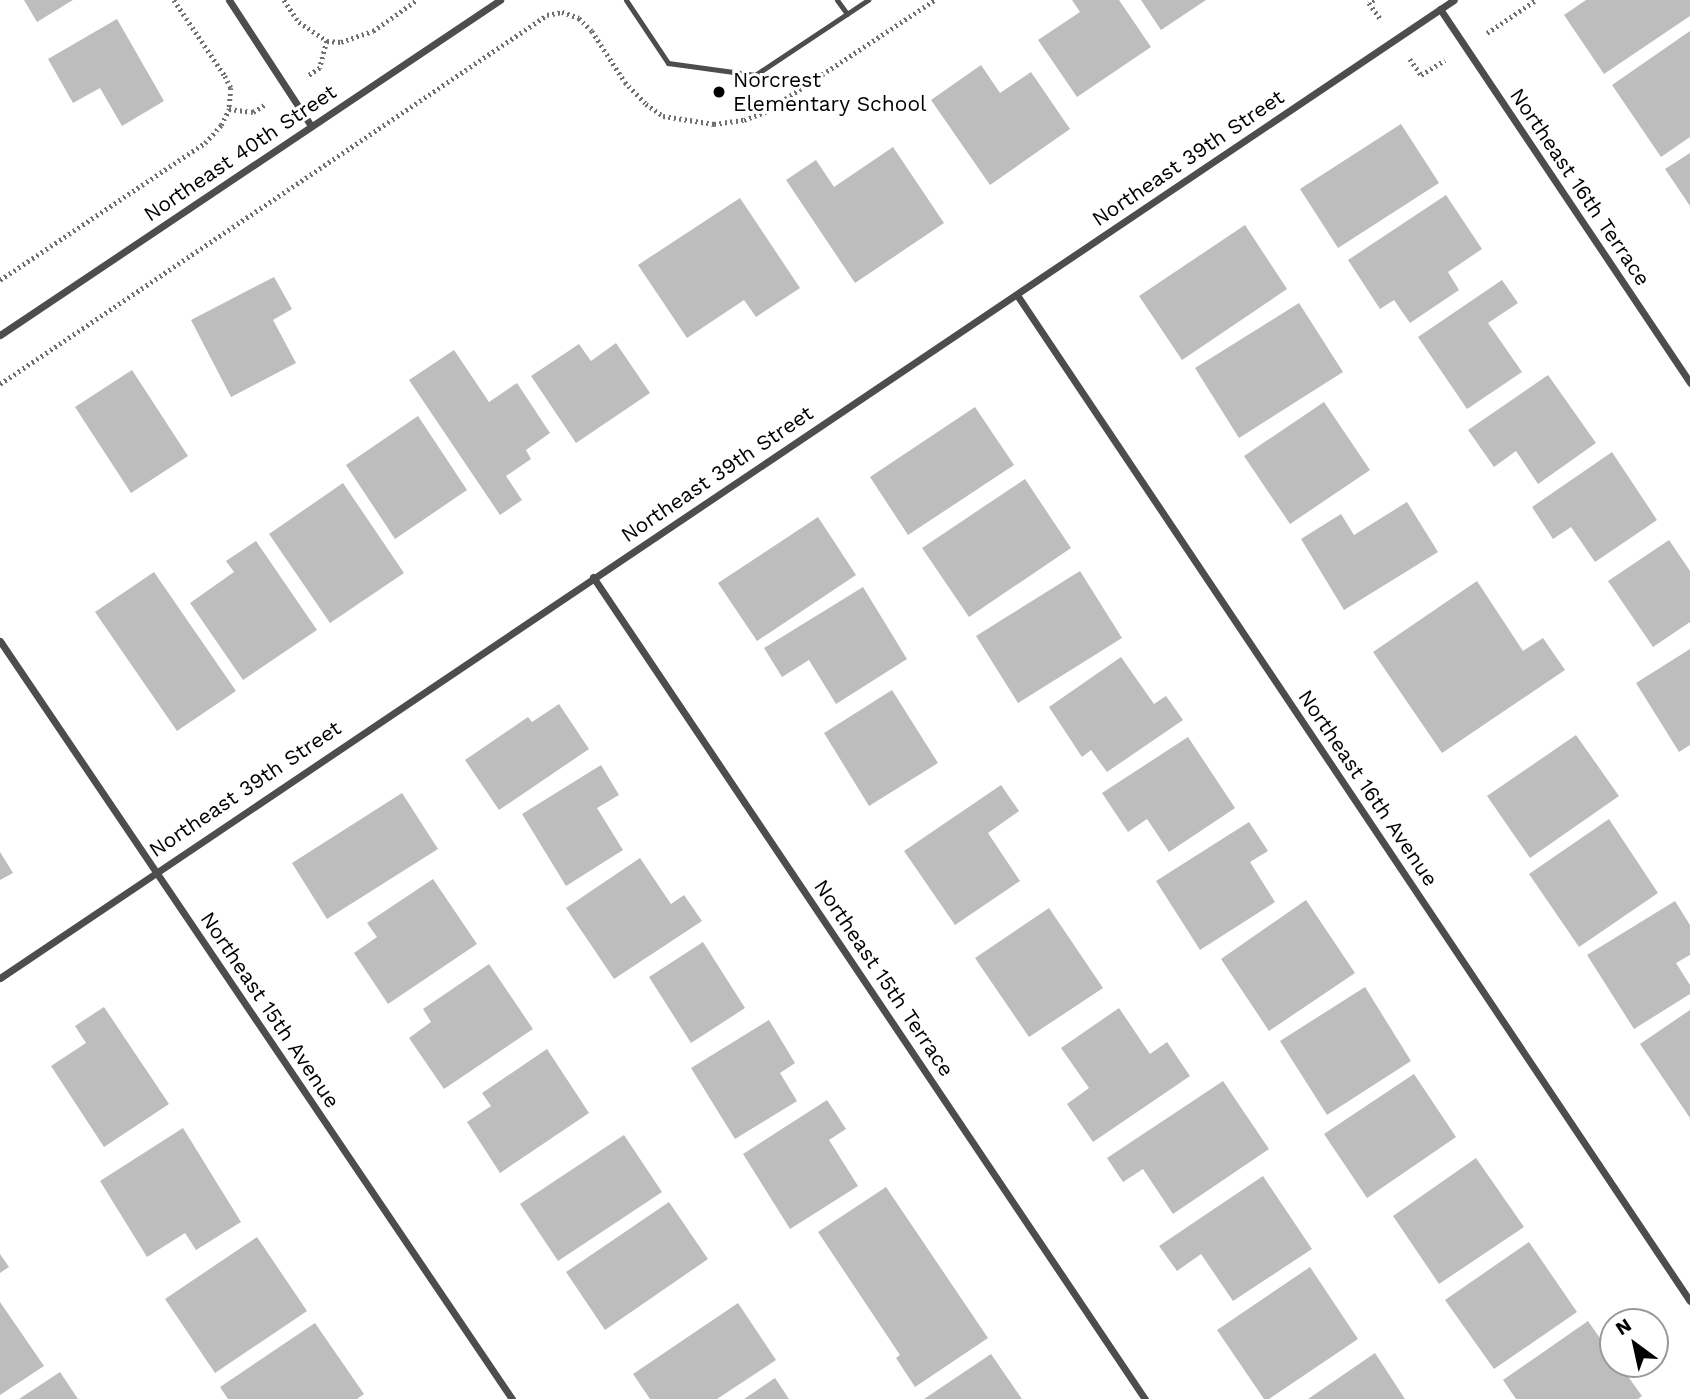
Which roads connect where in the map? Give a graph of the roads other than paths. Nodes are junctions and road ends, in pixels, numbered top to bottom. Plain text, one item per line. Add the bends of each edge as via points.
1 (229, 0) edge
2 (500, 0) edge
3 (626, 0) edge
4 (837, 0) edge
5 (868, 0) edge
6 (1454, 0) edge
7 (1440, 9) junction
8 (847, 14) junction
9 (311, 126) junction
10 (1017, 295) junction
11 (0, 335) edge
12 (1690, 383) edge
13 (593, 577) junction
14 (0, 641) edge
15 (155, 871) junction
16 (0, 978) edge
17 (1690, 1301) edge
18 (512, 1399) edge
19 (1145, 1399) edge

1 - 9 street
2 - 9 street, Northeast 40th Street
3 - 8 lane via 668,63 755,75
4 - 8 lane
5 - 8 lane
6 - 7 street, Northeast 39th Street
7 - 10 street, Northeast 39th Street
7 - 12 street, Northeast 16th Terrace
9 - 11 street, Northeast 40th Street
10 - 13 street, Northeast 39th Street
10 - 17 street, Northeast 16th Avenue
13 - 15 street, Northeast 39th Street
13 - 19 street, Northeast 15th Terrace
14 - 15 street, Northeast 15th Avenue
15 - 16 street, Northeast 39th Street
15 - 18 street, Northeast 15th Avenue

